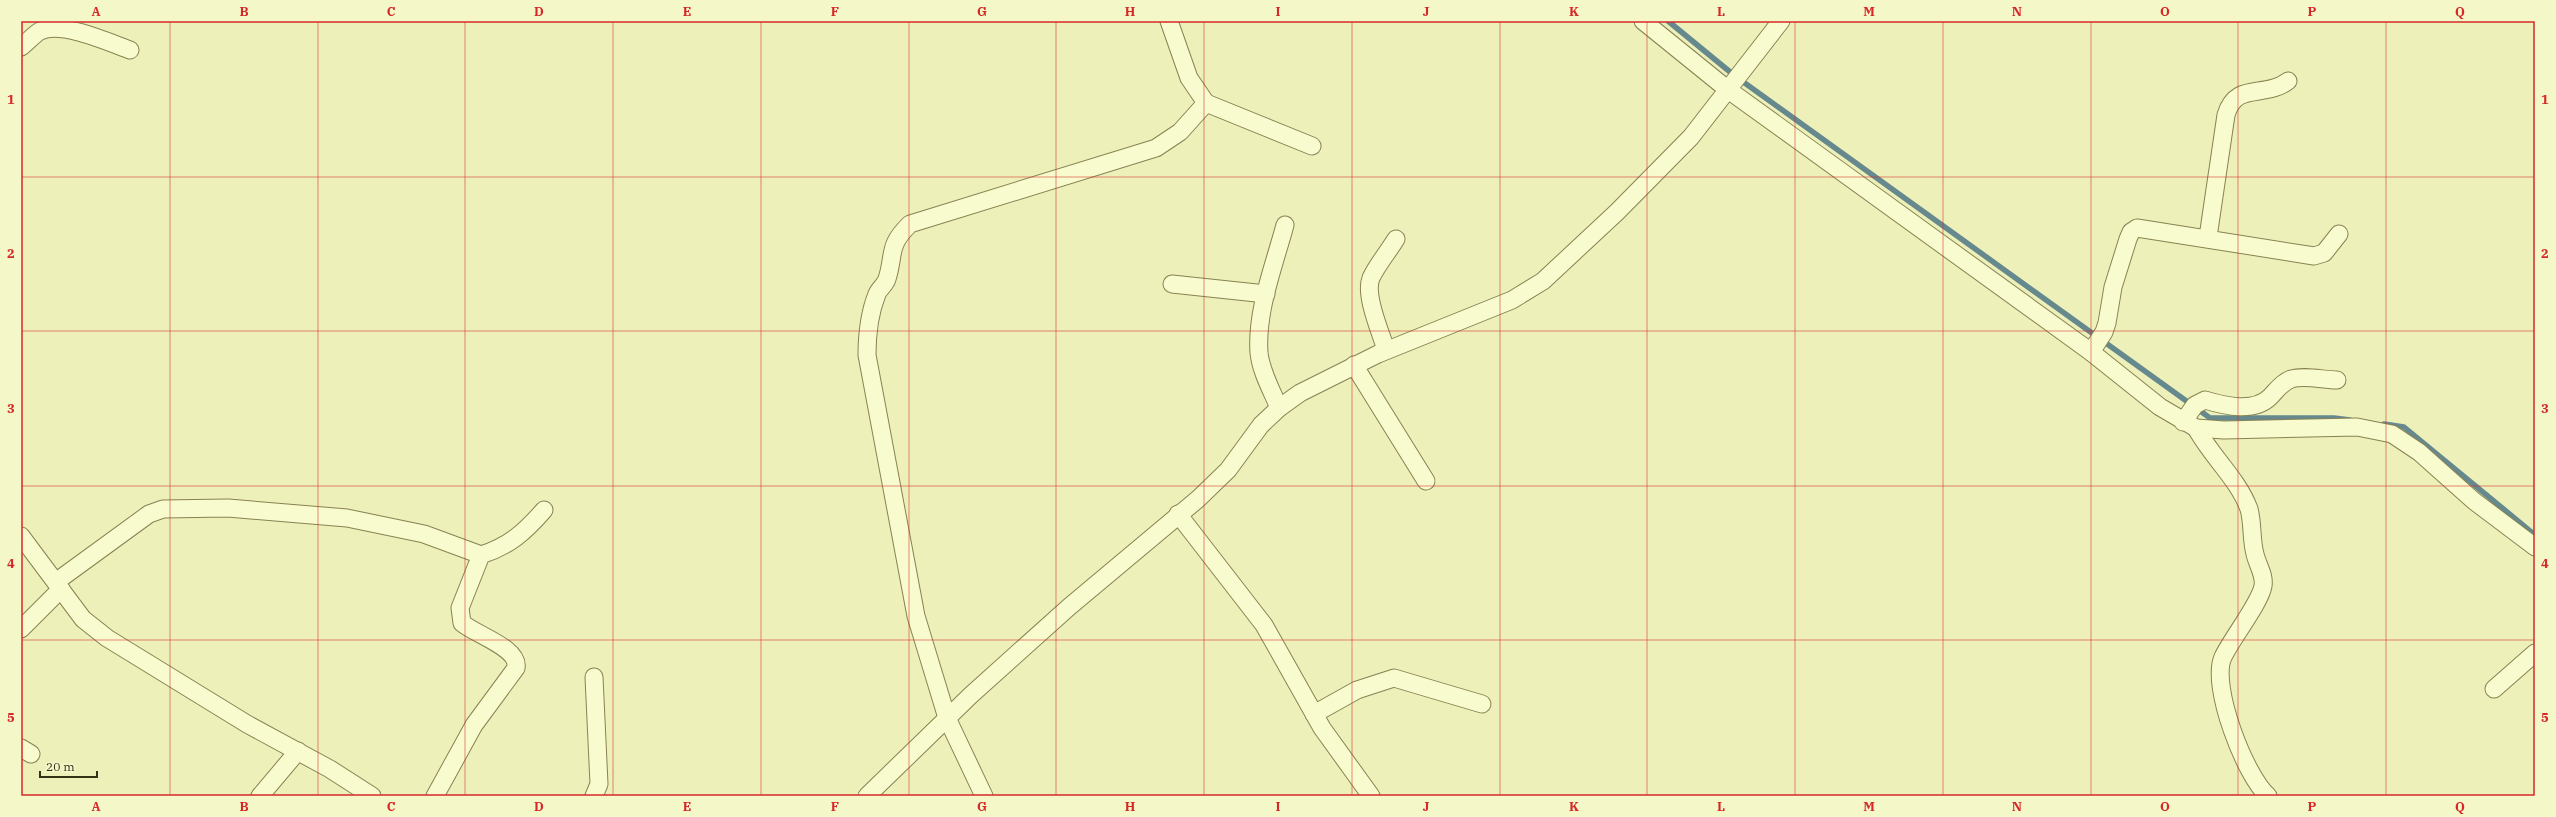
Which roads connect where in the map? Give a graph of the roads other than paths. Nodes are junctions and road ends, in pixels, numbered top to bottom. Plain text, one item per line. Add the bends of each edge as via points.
1 (1169, 21) edge
2 (1643, 21) edge
3 (1781, 21) edge
4 (21, 47) edge
5 (130, 50) dead end
6 (2288, 80) dead end
7 (1730, 85) junction
8 (1206, 103) junction
9 (1312, 146) dead end
10 (1285, 225) dead end
11 (2339, 234) dead end
12 (2208, 237) junction
13 (1396, 239) dead end
14 (1172, 284) dead end
15 (1266, 294) junction
16 (1386, 350) junction
17 (2091, 352) junction
18 (1354, 365) junction
19 (2337, 380) dead end
20 (1279, 408) junction
21 (2191, 417) junction
22 (1426, 481) dead end
23 (544, 510) dead end
24 (1178, 514) junction
25 (21, 536) edge
26 (2535, 547) edge
27 (481, 555) junction
28 (59, 585) junction
29 (21, 629) edge
30 (2535, 653) edge
31 (594, 677) dead end
32 (2494, 689) dead end
33 (1482, 704) dead end
34 (1314, 714) junction
35 (947, 718) junction
36 (298, 751) junction
37 (260, 796) edge
38 (372, 796) edge
39 (435, 796) edge
40 (594, 796) edge
41 (867, 796) edge
42 (984, 796) edge
43 (1371, 796) edge
44 (2268, 796) edge

1 - 8 street via 1189,78
2 - 7 street
3 - 7 street
4 - 5 street via 39,32 51,28 66,29
6 - 12 street via 2270,90 2240,94 2231,101 2226,115
7 - 16 street via 1703,123 1677,152 1543,281 1512,300
7 - 17 street
8 - 9 street
8 - 35 street via 1180,132 1156,148 910,224 898,236 892,248 887,279 877,292 871,313 867,331 867,355 916,616
10 - 15 street
11 - 12 street via 2324,253 2314,256
12 - 17 street via 2145,228 2137,228 2131,232 2113,288 2104,332
13 - 16 street via 1369,285
14 - 15 street
15 - 20 street via 1259,354
16 - 18 street
17 - 21 street via 2160,407
18 - 20 street via 1305,390
18 - 22 street
19 - 21 street via 2290,380 2279,386 2265,401 2252,406 2216,404 2205,400
20 - 24 street via 1261,425 1228,470
21 - 26 street via 2224,430 2357,427 2392,434 2419,452 2474,501
21 - 44 street via 2206,446 2244,498 2249,511 2255,556 2263,578 2261,592 2224,656 2219,674 2222,702 2241,751 2258,786
23 - 27 street via 527,530 511,543
24 - 34 street via 1264,625
24 - 35 street via 1069,607
25 - 28 street
27 - 28 street via 424,534 347,518 228,508 163,509 149,514
27 - 39 street via 460,608 460,619 466,626 510,652 515,657 516,668 474,725
28 - 29 street
28 - 36 street via 83,619 107,638 240,720
30 - 32 street
31 - 40 street via 599,784
33 - 34 street via 1394,678 1357,690
34 - 43 street
35 - 41 street
35 - 42 street
36 - 37 street
36 - 38 street

